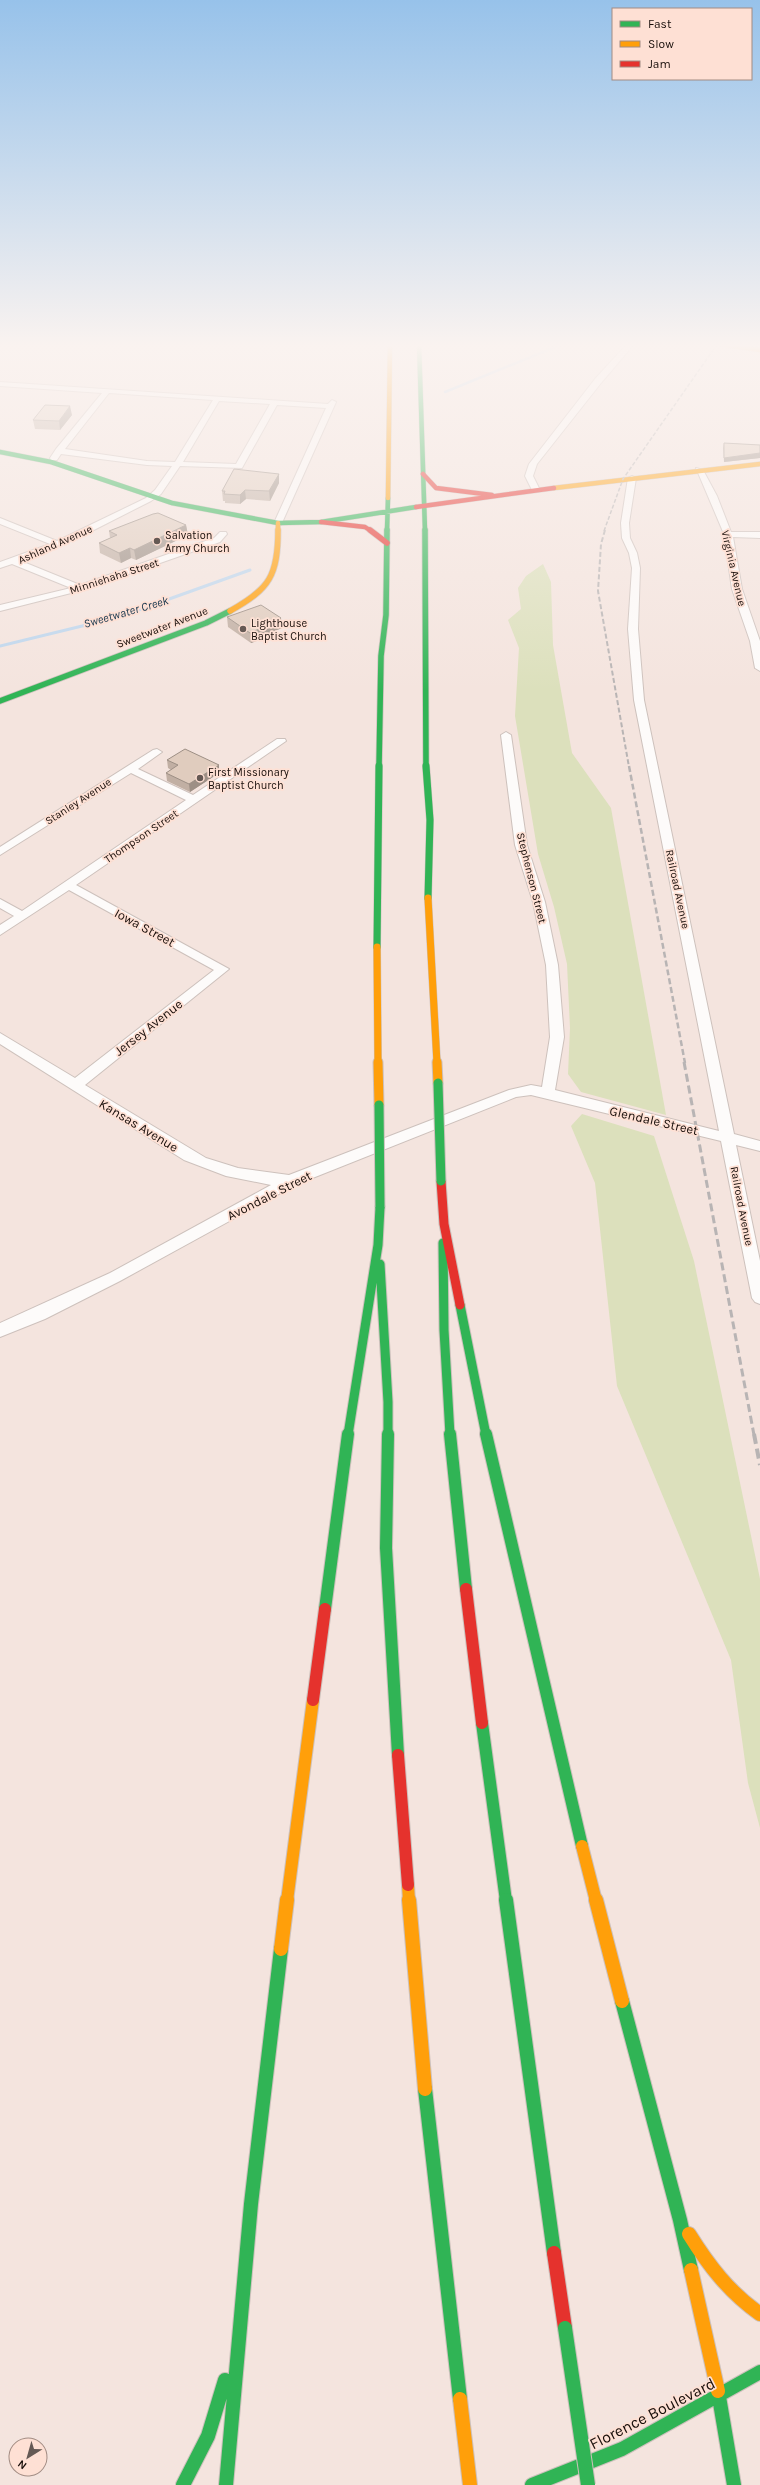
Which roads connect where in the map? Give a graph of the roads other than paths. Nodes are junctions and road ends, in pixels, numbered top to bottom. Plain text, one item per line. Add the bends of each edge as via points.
1 (36, 459) edge
2 (53, 459) edge
3 (117, 459) edge
4 (179, 459) edge
5 (243, 459) edge
6 (307, 459) edge
7 (389, 459) edge
8 (423, 459) edge
9 (537, 459) edge
10 (51, 462) junction
11 (176, 464) junction
12 (760, 464) edge
13 (700, 470) junction
14 (423, 474) junction
15 (632, 478) junction
16 (536, 490) junction
17 (492, 495) junction
18 (151, 497) junction
19 (425, 505) junction
20 (388, 512) junction
21 (0, 521) edge
22 (321, 522) junction
23 (278, 523) junction
24 (223, 534) dead end
25 (728, 534) junction
26 (760, 535) edge
27 (56, 542) junction
28 (387, 543) junction
29 (15, 562) junction
30 (0, 565) edge
31 (80, 588) junction
32 (0, 608) edge
33 (757, 641) edge
34 (760, 668) edge
35 (0, 701) edge
36 (506, 735) dead end
37 (281, 741) dead end
38 (157, 752) dead end
39 (130, 769) junction
40 (194, 800) junction
41 (0, 852) edge
42 (68, 885) junction
43 (0, 903) edge
44 (22, 916) junction
45 (0, 931) edge
46 (223, 969) joint
47 (0, 1038) edge
48 (74, 1086) junction
49 (548, 1093) junction
50 (729, 1138) junction
51 (760, 1146) edge
52 (290, 1182) junction
53 (444, 1224) junction
54 (378, 1245) junction
55 (760, 1298) edge
56 (0, 1330) edge
57 (680, 2220) junction
58 (760, 2314) edge
59 (236, 2343) junction
60 (760, 2372) edge
61 (719, 2397) junction
62 (183, 2485) edge
63 (226, 2485) edge
64 (470, 2485) edge
65 (532, 2485) edge
66 (588, 2485) edge
67 (734, 2485) edge

1 - 10 main road
2 - 10 street
3 - 11 street
4 - 11 street
5 - 11 street via 239,466
6 - 23 street
7 - 20 main road
8 - 14 main road
9 - 16 street via 529,476
10 - 18 main road
11 - 18 street via 157,493
12 - 13 main road
13 - 15 main road
13 - 25 street, Virginia Avenue
14 - 17 main road via 436,488
14 - 19 main road
15 - 16 main road
15 - 50 street, Railroad Avenue via 625,523 626,538 636,568 632,629 639,700
16 - 17 main road
17 - 19 main road
18 - 23 main road via 216,513
18 - 27 street, Ashland Avenue via 94,527
19 - 20 main road
19 - 53 main road, bridge via 423,672 430,820 428,892
20 - 22 main road
20 - 28 main road
21 - 27 street
22 - 23 main road
22 - 28 main road via 372,528
23 - 35 main road, Sweetwater Avenue via 277,564 271,577 237,608 206,623
24 - 31 street, Minniehaha Street via 217,540
25 - 26 street
25 - 33 street, Virginia Avenue via 737,589
27 - 29 street, Ashland Avenue
28 - 54 main road, bridge via 386,615 381,656 380,820 376,889 380,1105
29 - 30 street, Ashland Avenue
29 - 31 street
31 - 32 street, Minniehaha Street
33 - 34 street, Virginia Avenue
36 - 49 street, Stephenson Street via 521,845 539,902 552,965 557,1037
37 - 40 street, Thompson Street
38 - 39 street, Stanley Avenue
39 - 40 street
39 - 41 street, Stanley Avenue
40 - 42 street, Thompson Street
42 - 44 street, Thompson Street
42 - 46 street, Iowa Street
43 - 44 street
44 - 45 street, Thompson Street
46 - 48 street, Jersey Avenue
47 - 48 street, Kansas Avenue
48 - 52 street, Kansas Avenue via 168,1144 212,1167 243,1176
49 - 50 street, Glendale Street
49 - 52 street, Avondale Street via 531,1090 514,1093
50 - 51 street, Glendale Street
50 - 55 street, Railroad Avenue
52 - 56 street, Avondale Street via 115,1277
53 - 57 main road via 488,1446 529,1628 592,1888
53 - 66 main road, bridge via 442,1286 445,1391 469,1613 528,2080
54 - 59 main road via 333,1550 294,1844
54 - 64 main road via 388,1402 386,1548 398,1756 418,2024
57 - 58 main road via 712,2274
57 - 61 main road
59 - 62 main road via 208,2436
59 - 63 main road
60 - 61 main road, Florence Boulevard
61 - 65 main road, Florence Boulevard via 622,2448
61 - 67 main road

